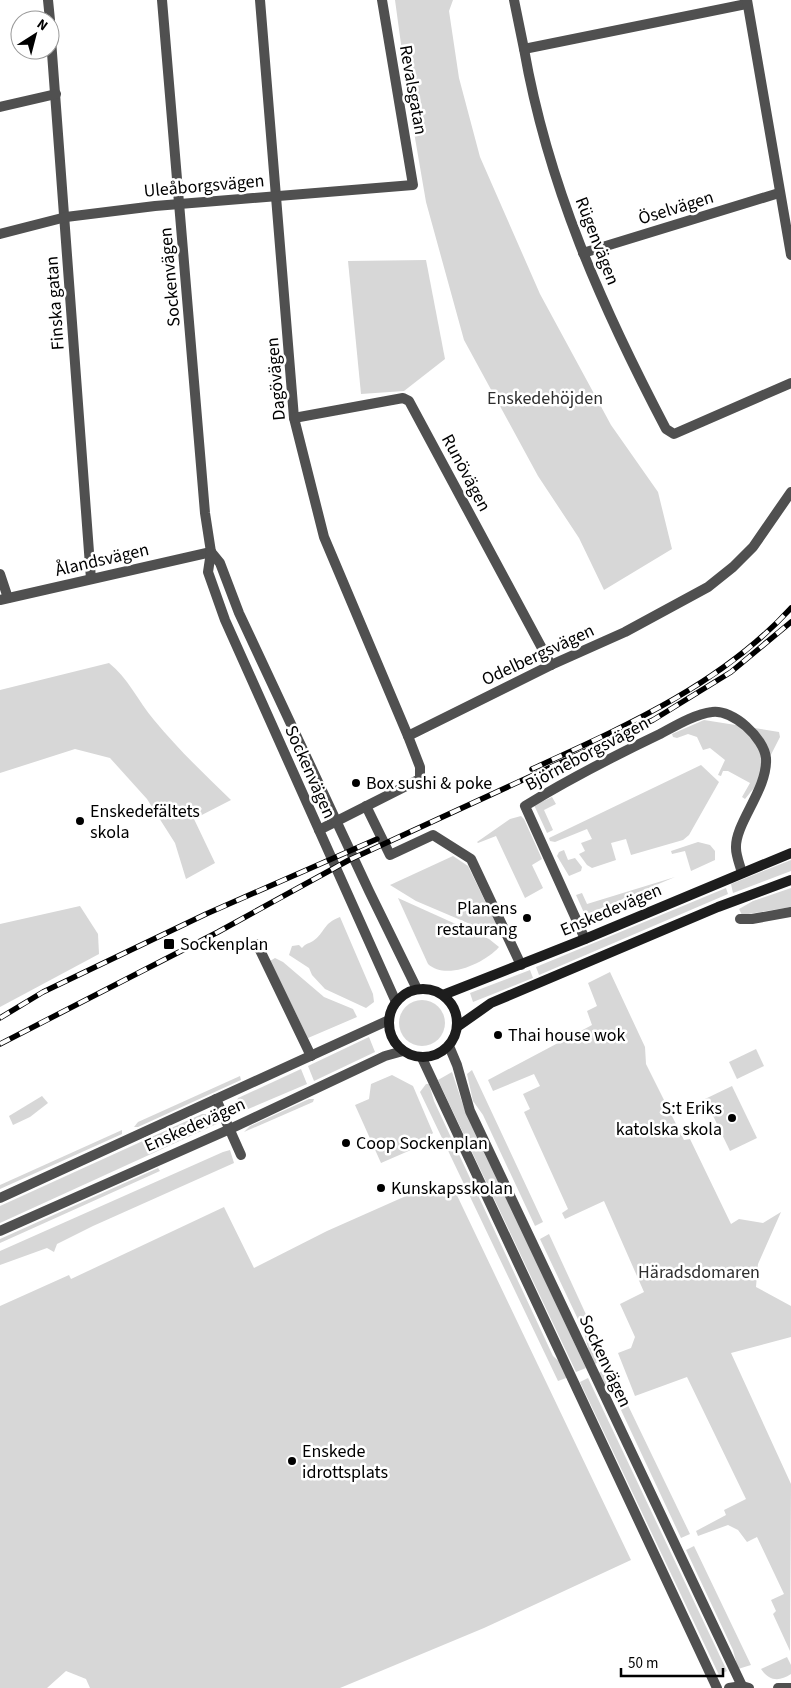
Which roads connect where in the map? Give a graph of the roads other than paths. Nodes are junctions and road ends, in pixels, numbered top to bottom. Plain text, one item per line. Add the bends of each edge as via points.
1 (162, 0) edge
2 (260, 0) edge
3 (382, 0) edge
4 (514, 0) edge
5 (746, 2) edge
6 (524, 49) junction
7 (53, 60) edge
8 (56, 94) junction
9 (0, 107) edge
10 (413, 185) joint
11 (778, 193) junction
12 (277, 197) junction
13 (180, 204) junction
14 (66, 218) junction
15 (0, 234) edge
16 (583, 253) junction
17 (791, 255) edge
18 (791, 383) edge
19 (294, 418) junction
20 (791, 492) edge
21 (211, 552) junction
22 (0, 574) edge
23 (91, 579) junction
24 (4, 599) edge
25 (551, 665) junction
26 (408, 736) junction
27 (366, 806) junction
28 (336, 822) junction
29 (319, 830) junction
30 (791, 853) edge
31 (742, 874) junction
32 (791, 880) edge
33 (791, 912) edge
34 (740, 919) dead end
35 (585, 939) junction
36 (257, 944) dead end
37 (521, 965) junction
38 (417, 990) junction
39 (443, 995) junction
40 (396, 1002) junction
41 (389, 1020) junction
42 (457, 1027) junction
43 (448, 1046) junction
44 (404, 1052) junction
45 (311, 1056) junction
46 (422, 1058) junction
47 (216, 1099) junction
48 (230, 1129) junction
49 (242, 1155) dead end
50 (0, 1198) edge
51 (0, 1231) edge
52 (745, 1687) edge
53 (717, 1688) edge
54 (730, 1688) edge
55 (778, 1688) edge
56 (791, 1688) edge

1 - 13 street, Sockenvägen
2 - 12 street, Dagövägen
3 - 10 street, Revalsgatan
4 - 6 street, Rügenvägen
5 - 6 street
5 - 11 street
6 - 16 street, Rügenvägen via 533,102 547,151
7 - 8 street, Finska gatan
8 - 9 street
8 - 14 street, Finska gatan
10 - 12 street, Uleåborgsvägen
11 - 16 street, Öselvägen
11 - 17 street
12 - 13 street, Uleåborgsvägen
12 - 19 street, Dagövägen
13 - 14 street, Uleåborgsvägen
13 - 21 street, Sockenvägen via 205,513
14 - 15 street, Uleåborgsvägen
14 - 23 street, Finska gatan
16 - 18 street, Rügenvägen via 610,319 670,433
19 - 25 street, Runövägen via 403,398 409,400
19 - 26 street, Dagövägen via 324,537
20 - 25 street, Odelbergsvägen via 753,547 708,587 625,632
21 - 23 street, Ålandsvägen
21 - 28 street, Sockenvägen via 220,563 239,613
21 - 29 street, Sockenvägen via 208,572 224,620
22 - 24 street
23 - 24 street, Ålandsvägen
25 - 26 street, Odelbergsvägen
26 - 27 street via 420,766 420,779
27 - 28 street
27 - 37 street via 390,855 433,836 471,859
28 - 29 street
28 - 38 street, Sockenvägen
29 - 40 street, Sockenvägen
30 - 31 main road, Enskedevägen
31 - 35 main road, Enskedevägen
31 - 35 street, Björneborgsvägen via 737,837 754,803 766,759 752,731 733,716 713,711 618,754 525,806
32 - 42 main road via 718,907 491,1003
33 - 34 street
35 - 37 main road, Enskedevägen
36 - 45 street
37 - 39 main road, Enskedevägen
38 - 39 main road via 426,989
38 - 40 main road
39 - 42 main road via 454,1010
40 - 41 main road
41 - 44 main road via 392,1038
41 - 45 street, Enskedevägen
42 - 43 main road
43 - 46 main road via 437,1055
43 - 52 street, Sockenvägen via 470,1111
44 - 46 main road
44 - 48 street, Enskedevägen via 385,1056
45 - 47 street, Enskedevägen
46 - 53 street, Sockenvägen
47 - 48 street
47 - 50 street, Enskedevägen
48 - 49 street
48 - 51 street, Enskedevägen
52 - 54 street, Sockenvägen
55 - 56 street

